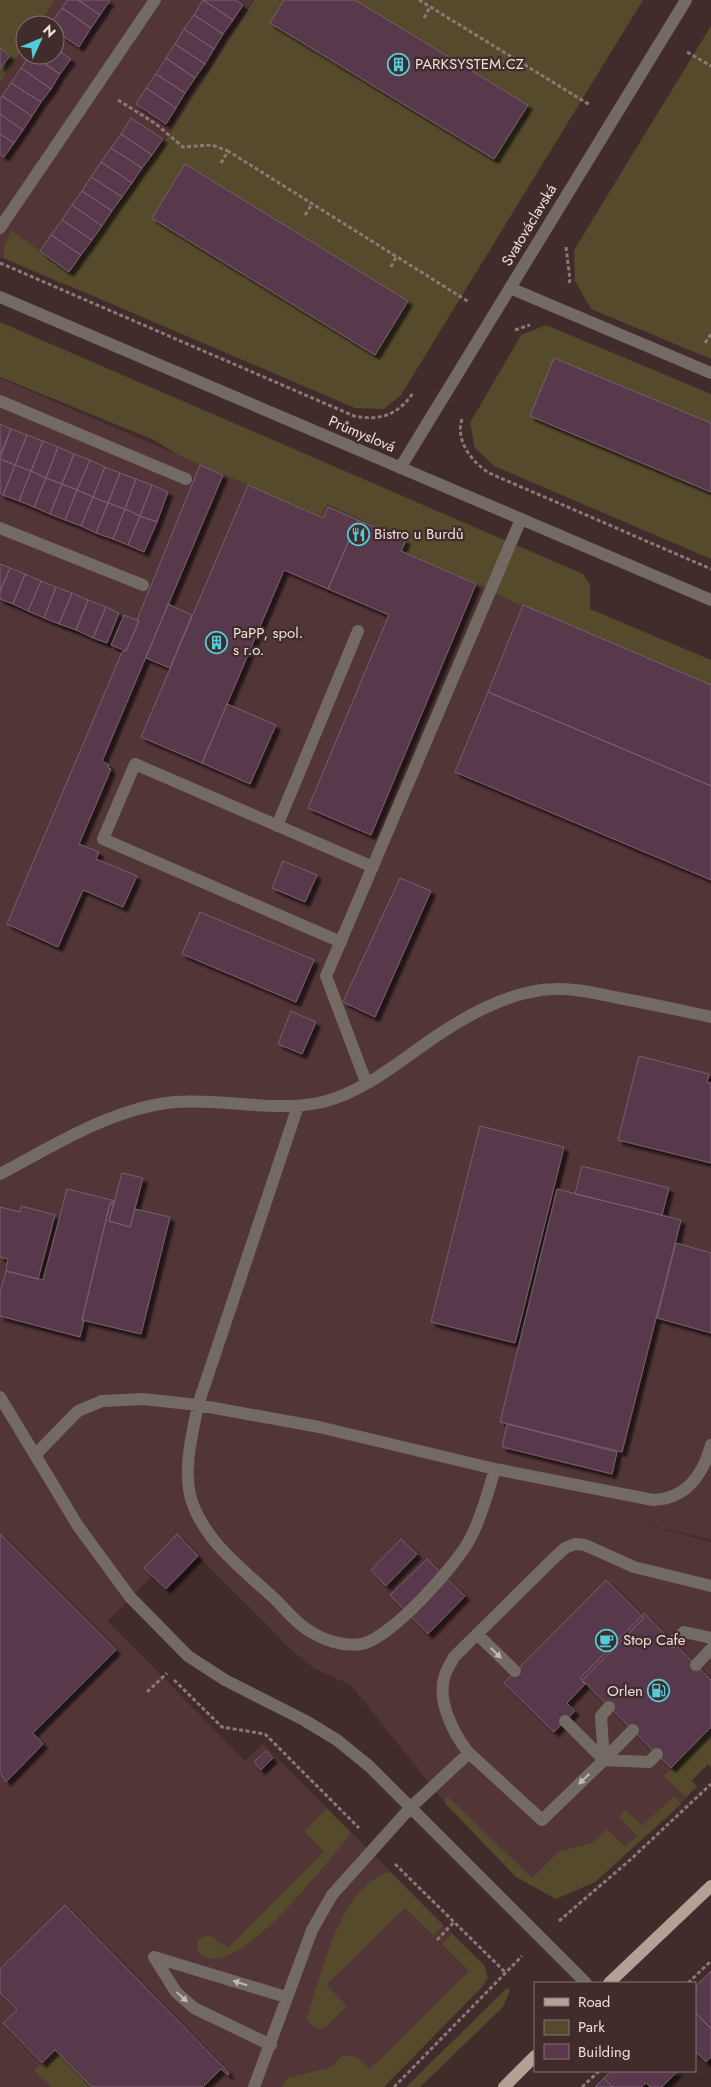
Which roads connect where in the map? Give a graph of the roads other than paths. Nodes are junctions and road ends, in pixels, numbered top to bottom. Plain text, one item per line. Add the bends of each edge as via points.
1 (155, 0) edge
2 (686, 0) edge
3 (0, 228) edge
4 (510, 288) junction
5 (0, 297) edge
6 (711, 373) edge
7 (0, 401) edge
8 (400, 468) junction
9 (186, 479) dead end
10 (521, 519) junction
11 (0, 528) edge
12 (143, 585) dead end
13 (711, 600) edge
14 (358, 632) dead end
15 (277, 826) junction
16 (373, 867) junction
17 (340, 942) junction
18 (711, 1017) edge
19 (366, 1082) junction
20 (298, 1106) junction
21 (0, 1174) edge
22 (0, 1397) edge
23 (198, 1405) junction
24 (711, 1445) edge
25 (36, 1454) junction
26 (495, 1469) junction
27 (711, 1586) edge
28 (477, 1634) junction
29 (711, 1638) edge
30 (673, 1642) dead end
31 (711, 1649) edge
32 (696, 1665) dead end
33 (515, 1671) dead end
34 (610, 1707) dead end
35 (565, 1721) dead end
36 (633, 1730) dead end
37 (469, 1753) junction
38 (657, 1754) dead end
39 (604, 1760) junction
40 (411, 1807) junction
41 (711, 1886) edge
42 (585, 1982) edge
43 (610, 1982) edge
44 (286, 1997) junction
45 (271, 2045) junction
46 (534, 2057) edge
47 (254, 2087) edge
48 (504, 2087) edge

1 - 3 street
2 - 4 street, Svatováclavská
4 - 6 street
4 - 8 street, Svatováclavská
5 - 8 street, Průmyslová
7 - 9 street
8 - 10 street, Průmyslová
10 - 13 street, Průmyslová
10 - 16 street
11 - 12 street
14 - 15 street
15 - 16 street
15 - 17 street via 135,764 103,839
16 - 17 street
17 - 19 street via 326,976
18 - 19 street via 583,991 553,989 530,993 490,1006 459,1021
19 - 20 street via 326,1101
20 - 21 street via 176,1102 135,1109 98,1123
20 - 23 street
22 - 25 street
23 - 25 street via 144,1398 102,1401 78,1411
23 - 26 street via 319,1426
23 - 26 street via 188,1472 192,1501 200,1521 213,1540 306,1630 325,1640 343,1644 362,1644 388,1631 449,1569 476,1527
24 - 26 street via 701,1471 690,1486 683,1493 664,1500
25 - 40 street via 78,1526 130,1597 188,1656 225,1680 337,1740
27 - 28 street via 634,1566 585,1545 575,1544 558,1554
28 -> 33 street
28 - 37 street via 454,1657 444,1677 445,1702 452,1728
29 - 30 street via 684,1632
31 - 32 street
34 - 39 street via 601,1716
35 - 39 street
36 - 39 street
39 -> 37 street via 542,1820
37 - 40 street
38 - 39 street via 648,1762
40 - 42 street
40 - 44 street via 332,1895 320,1914
41 - 43 main road
44 - 45 street
44 -> 45 street via 154,1957 176,1992 194,2008
45 - 47 street
46 - 48 main road

